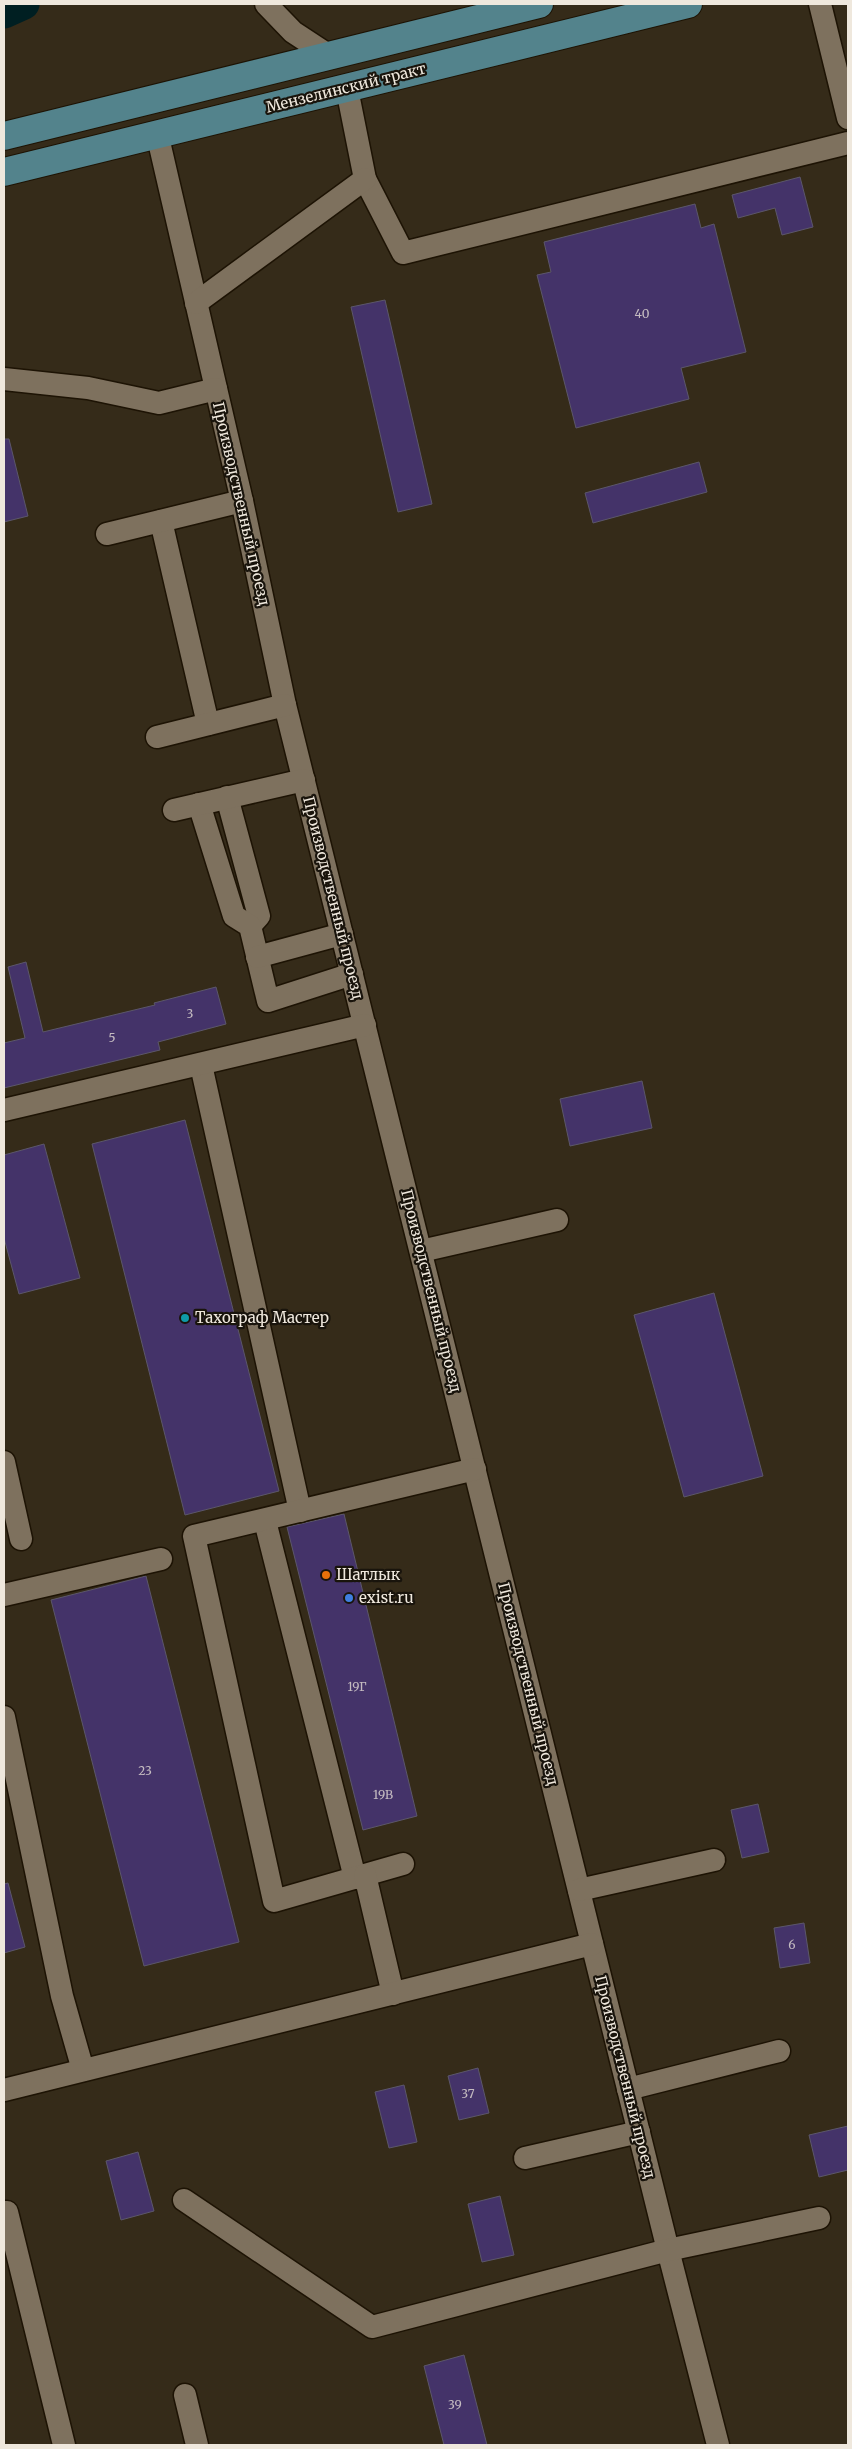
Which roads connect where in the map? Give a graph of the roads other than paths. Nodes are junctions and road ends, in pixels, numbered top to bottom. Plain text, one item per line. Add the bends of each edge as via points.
1 (266, 4) edge
2 (539, 4) edge
3 (688, 4) edge
4 (820, 4) edge
5 (328, 55) junction
6 (347, 89) junction
7 (848, 118) edge
8 (158, 133) junction
9 (4, 136) edge
10 (848, 143) edge
11 (4, 172) edge
12 (365, 179) junction
13 (196, 303) junction
14 (4, 379) edge
15 (216, 389) junction
16 (242, 501) junction
17 (161, 521) junction
18 (107, 534) dead end
19 (285, 705) junction
20 (208, 724) junction
21 (157, 737) dead end
22 (304, 780) junction
23 (227, 797) junction
24 (199, 804) junction
25 (174, 810) dead end
26 (250, 926) junction
27 (342, 934) junction
28 (257, 957) junction
29 (352, 974) junction
30 (365, 1025) junction
31 (201, 1065) junction
32 (4, 1110) edge
33 (557, 1220) dead end
34 (421, 1251) junction
35 (4, 1462) edge
36 (475, 1469) junction
37 (300, 1511) junction
38 (266, 1525) dead end
39 (21, 1539) dead end
40 (161, 1559) dead end
41 (4, 1595) edge
42 (4, 1717) edge
43 (714, 1860) dead end
44 (403, 1864) dead end
45 (360, 1877) junction
46 (579, 1890) junction
47 (592, 1944) junction
48 (393, 1994) junction
49 (779, 2051) dead end
50 (83, 2070) junction
51 (628, 2089) junction
52 (4, 2090) edge
53 (639, 2132) junction
54 (525, 2158) dead end
55 (184, 2200) dead end
56 (4, 2212) edge
57 (819, 2218) dead end
58 (668, 2250) junction
59 (184, 2395) dead end
60 (64, 2445) edge
61 (197, 2445) edge
62 (718, 2445) edge

1 - 5 street via 293,32
2 - 5 main road
3 - 6 main road, Мензелинский тракт
4 - 7 street
5 - 9 main road
6 - 8 main road, Мензелинский тракт
6 - 12 street
8 - 11 main road, Мензелинский тракт
8 - 13 street, Производственный проезд
10 - 12 street via 403,253
12 - 13 street
13 - 15 street, Производственный проезд
14 - 15 street via 88,388 159,404
15 - 16 street, Производственный проезд
16 - 17 street
16 - 19 street, Производственный проезд
17 - 18 street
17 - 20 street
19 - 20 street
19 - 22 street, Производственный проезд
20 - 21 street
22 - 23 street
22 - 27 street, Производственный проезд
23 - 24 street
23 - 26 street via 259,916
24 - 25 street
24 - 26 street via 234,916
26 - 28 street
27 - 28 street
27 - 29 street, Производственный проезд
28 - 29 street via 268,1001
29 - 30 street, Производственный проезд
30 - 31 street
30 - 34 street, Производственный проезд
31 - 32 street
31 - 37 street
33 - 34 street
34 - 36 street, Производственный проезд
35 - 39 street
36 - 37 street
36 - 46 street, Производственный проезд
37 - 45 street via 194,1536 274,1901
38 - 45 street
40 - 41 street
42 - 50 street via 62,1996
43 - 46 street
44 - 45 street
45 - 48 street
46 - 47 street, Производственный проезд
47 - 48 street
47 - 51 street, Производственный проезд
48 - 50 street
49 - 51 street
50 - 52 street
51 - 53 street, Производственный проезд
53 - 54 street
53 - 58 street, Производственный проезд
55 - 58 street via 372,2327
56 - 60 street
57 - 58 street
58 - 62 street, Производственный проезд
59 - 61 street

